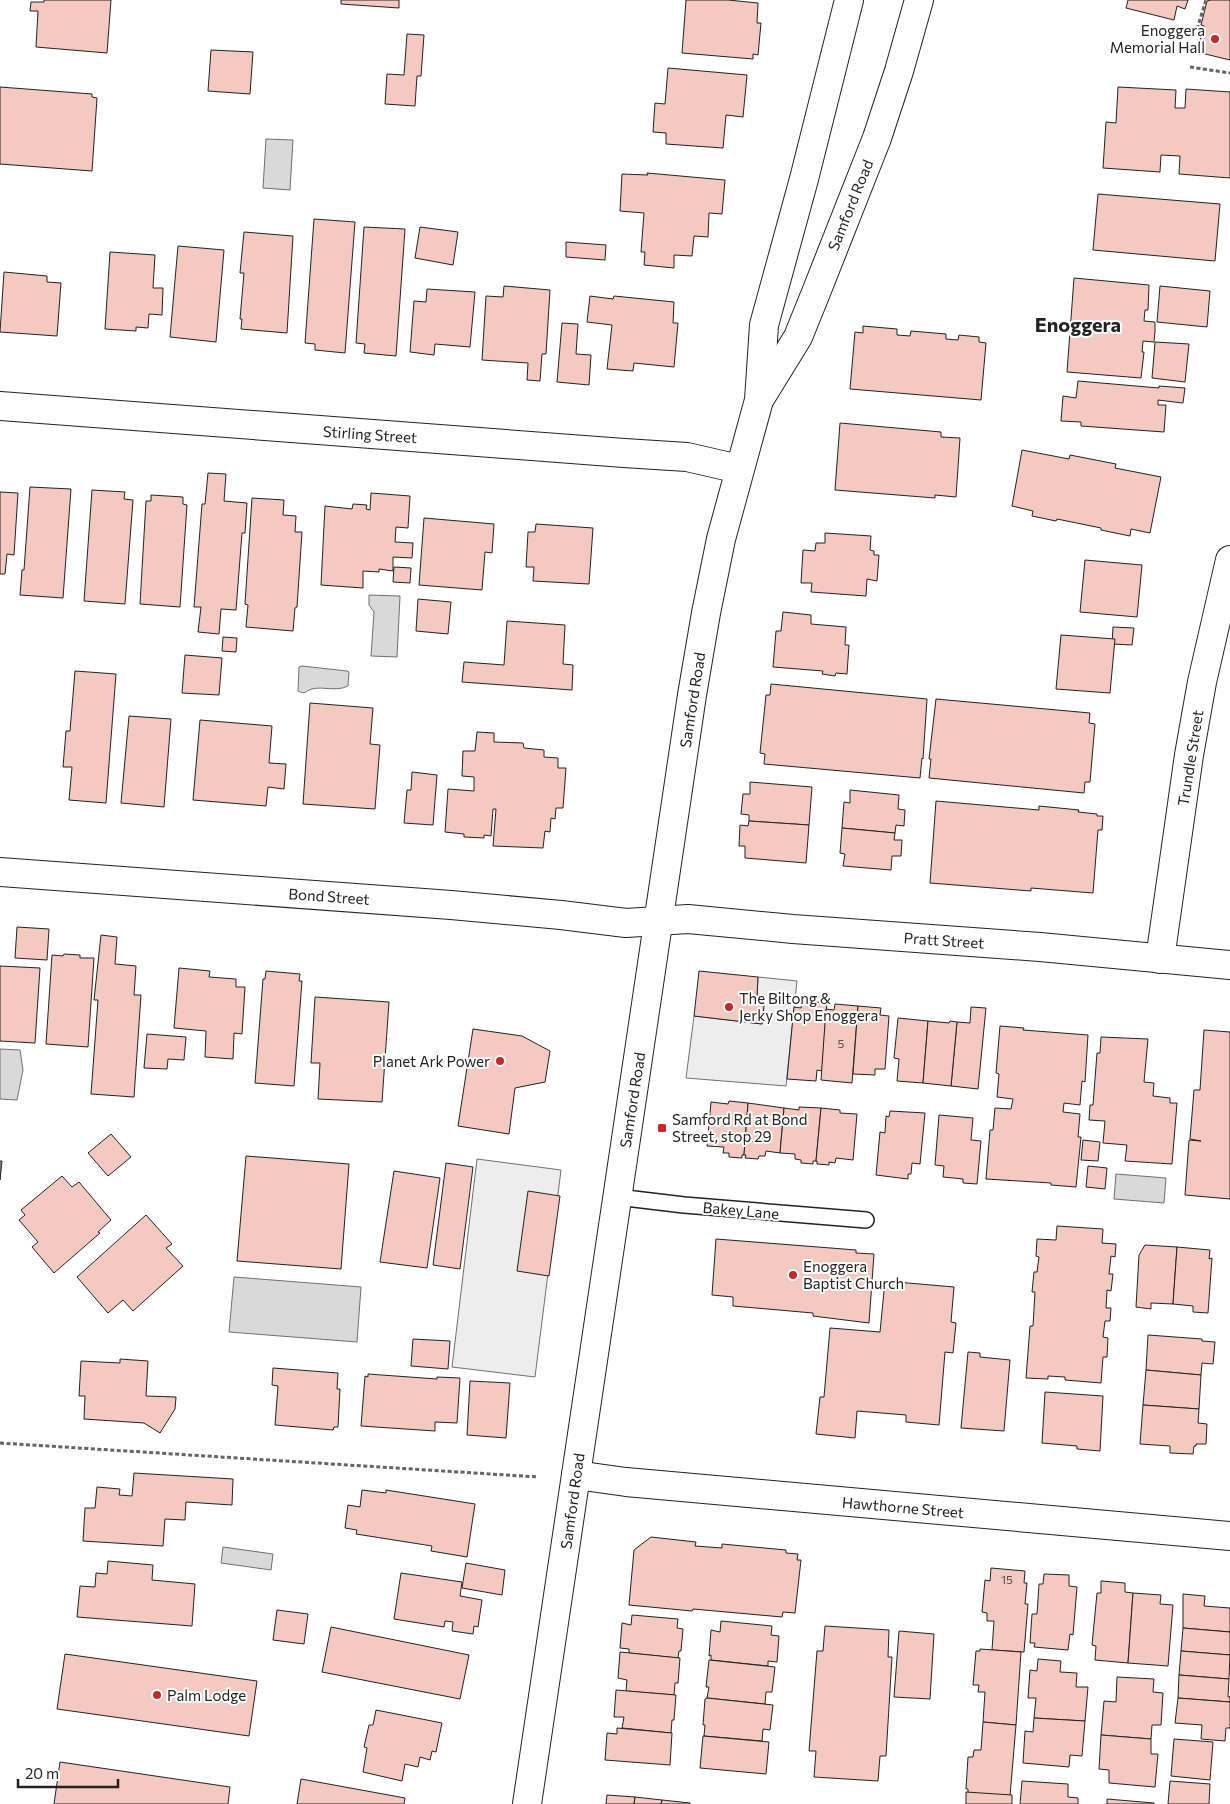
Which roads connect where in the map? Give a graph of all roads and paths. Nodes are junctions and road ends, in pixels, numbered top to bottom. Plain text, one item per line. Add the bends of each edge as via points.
1 (849, 0) edge
2 (919, 0) edge
3 (1206, 0) edge
4 (1197, 29) dead end
5 (1190, 67) dead end
6 (1230, 73) edge
7 (759, 400) junction
8 (0, 406) edge
9 (739, 469) junction
10 (1230, 560) edge
11 (0, 872) edge
12 (658, 921) junction
13 (1160, 959) junction
14 (1230, 965) edge
15 (617, 1197) junction
16 (866, 1220) dead end
17 (0, 1443) edge
18 (576, 1475) junction
19 (538, 1477) dead end
20 (1230, 1536) edge
21 (527, 1804) edge

1 - 7 street, Samford Road via 764,325
2 - 7 street, Samford Road via 877,138 814,298 798,337
3 - 4 path
5 - 6 path
7 - 9 street, Samford Road
8 - 9 street, Stirling Street via 677,456
9 - 12 street, Samford Road via 706,613
10 - 13 street, Trundle Street via 1202,682
11 - 12 street, Bond Street via 451,905 626,923
12 - 13 street, Pratt Street via 696,920
12 - 15 street, Samford Road
13 - 14 street, Pratt Street
15 - 16 lane, Bakey Lane
15 - 18 street, Samford Road
17 - 19 path
18 - 20 street, Hawthorne Street
18 - 21 street, Samford Road

